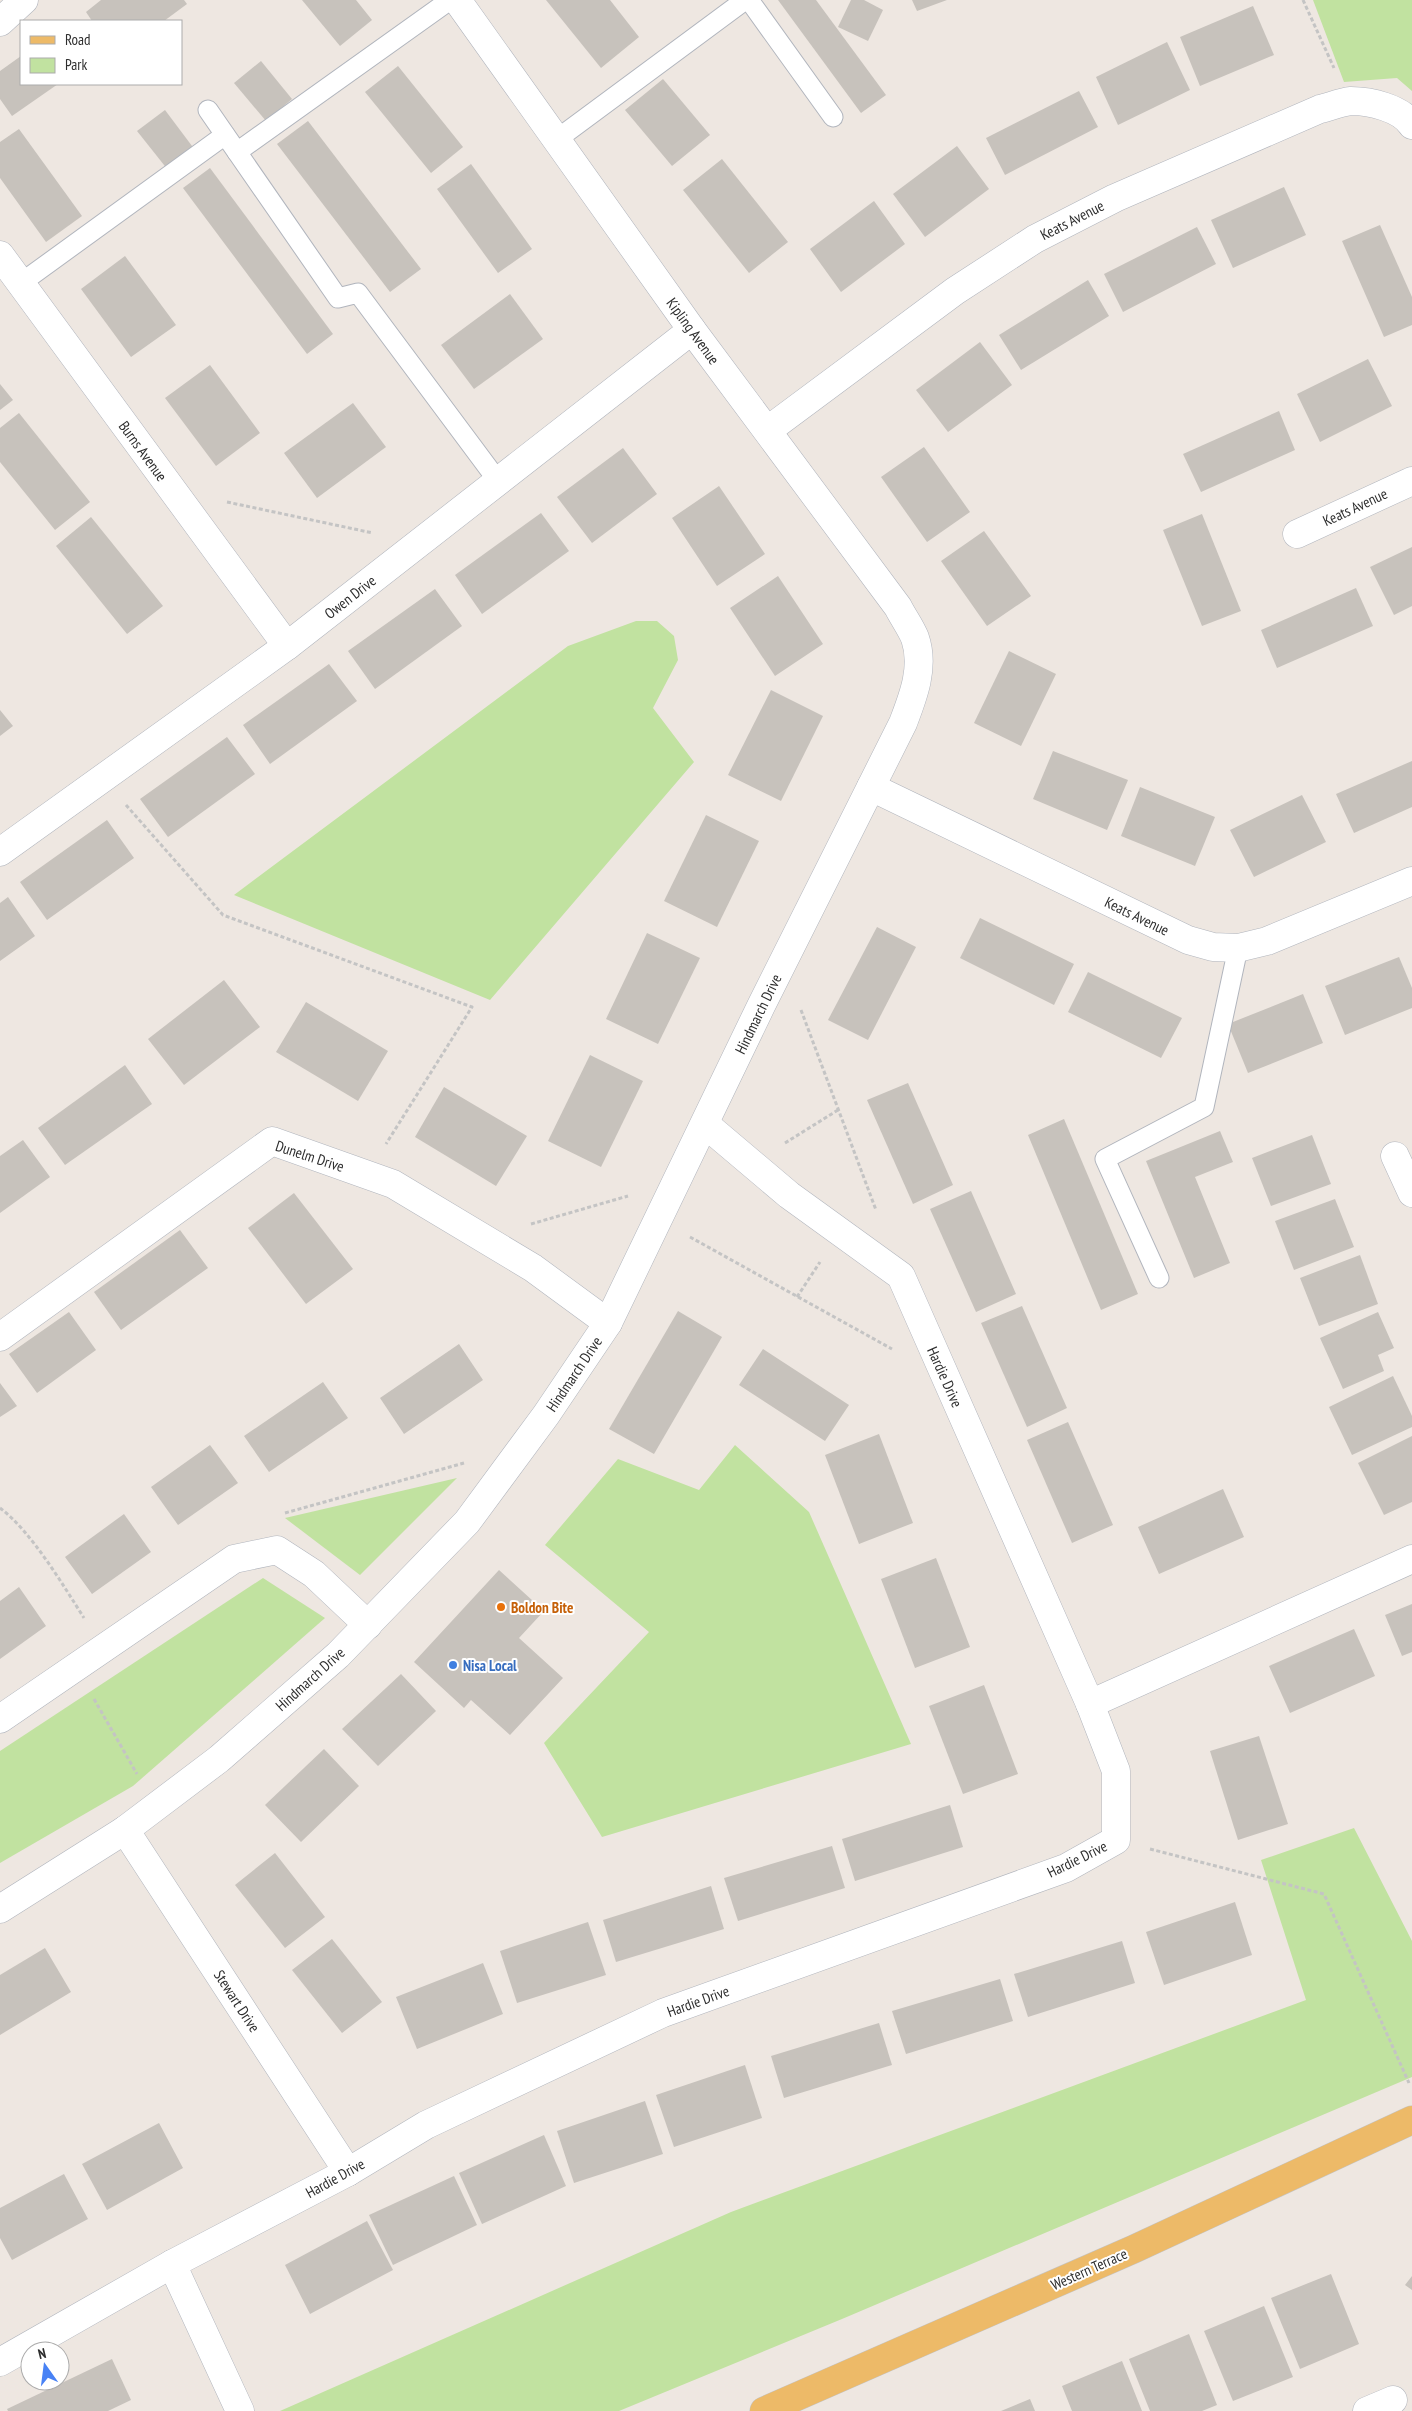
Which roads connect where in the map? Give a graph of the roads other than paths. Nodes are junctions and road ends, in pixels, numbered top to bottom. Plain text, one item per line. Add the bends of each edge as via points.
1 (24, 0) edge
2 (450, 0) edge
3 (457, 0) edge
4 (745, 0) edge
5 (749, 0) edge
6 (0, 22) edge
7 (208, 110) dead end
8 (833, 117) dead end
9 (1412, 125) edge
10 (225, 135) junction
11 (556, 140) junction
12 (237, 152) junction
13 (0, 255) edge
14 (21, 283) junction
15 (692, 330) junction
16 (768, 430) junction
17 (498, 481) junction
18 (1412, 481) edge
19 (1297, 534) dead end
20 (287, 646) junction
21 (919, 664) joint
22 (871, 787) junction
23 (0, 852) edge
24 (1412, 881) edge
25 (1238, 948) junction
26 (705, 1124) junction
27 (1395, 1156) dead end
28 (1412, 1193) edge
29 (1160, 1278) dead end
30 (608, 1323) junction
31 (0, 1337) edge
32 (1412, 1559) edge
33 (368, 1625) junction
34 (1090, 1704) junction
35 (0, 1719) edge
36 (125, 1830) junction
37 (0, 1908) edge
38 (1412, 2120) edge
39 (348, 2172) junction
40 (172, 2264) junction
41 (0, 2362) edge
42 (1393, 2400) dead end
43 (240, 2411) edge
44 (764, 2411) edge
45 (1367, 2411) edge

1 - 6 street
2 - 12 lane
3 - 11 street, Kipling Avenue
4 - 11 lane
5 - 8 lane
7 - 10 lane
9 - 16 street, Keats Avenue via 1387,108 1349,101 1320,109 1115,198 1035,239 955,291
10 - 12 lane
10 - 14 lane
11 - 15 street, Kipling Avenue
12 - 17 lane via 338,298 358,293
13 - 14 street, Burns Avenue
14 - 20 street, Burns Avenue
15 - 16 street, Kipling Avenue
15 - 17 street, Owen Drive
16 - 21 street, Kipling Avenue via 898,607 915,638
17 - 20 street, Owen Drive
18 - 19 street, Keats Avenue
20 - 23 street, Owen Drive
21 - 22 street, Hindmarch Drive via 903,723
22 - 25 street, Keats Avenue via 1188,940 1213,947
22 - 26 street, Hindmarch Drive
24 - 25 street, Keats Avenue via 1266,941
25 - 29 lane via 1204,1107 1105,1159
26 - 30 street, Hindmarch Drive
26 - 34 street, Hardie Drive via 789,1195 901,1276
27 - 28 street
30 - 31 street, Dunelm Drive via 532,1268 393,1184 272,1141
30 - 33 street, Hindmarch Drive via 467,1522
32 - 34 street
33 - 35 street via 314,1574 277,1550 234,1559
33 - 36 street, Hindmarch Drive via 219,1759
34 - 39 street, Hardie Drive via 1116,1771 1116,1840 1066,1868 663,2013 426,2126
36 - 37 street, Hindmarch Drive
36 - 39 street, Stewart Drive
38 - 44 main road, Western Terrace via 1134,2249
39 - 40 street, Hardie Drive
40 - 41 street, Hardie Drive
40 - 43 street
42 - 45 street

